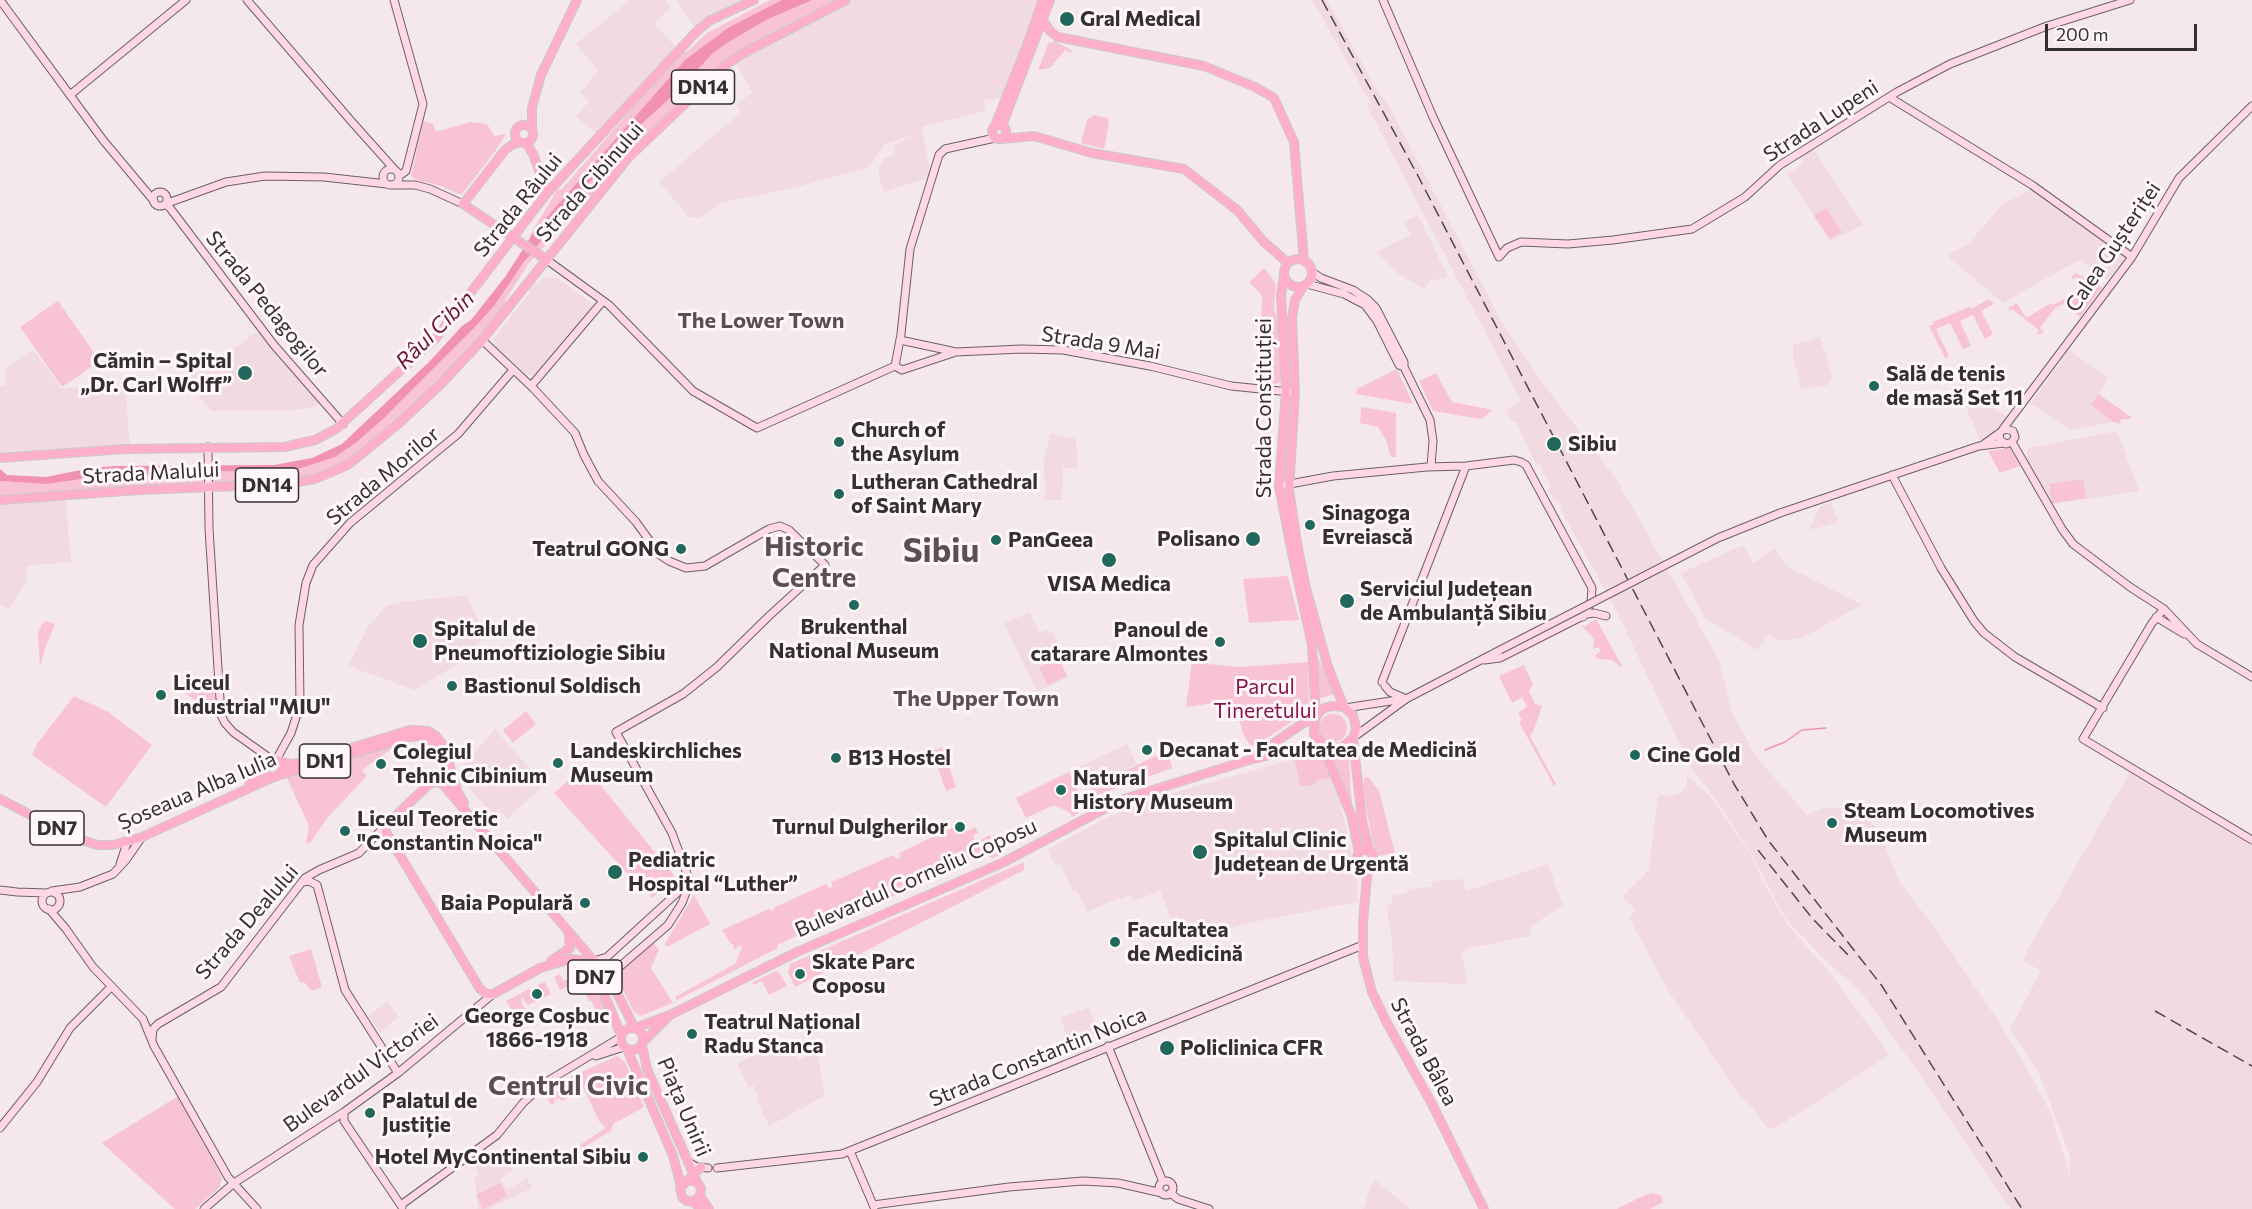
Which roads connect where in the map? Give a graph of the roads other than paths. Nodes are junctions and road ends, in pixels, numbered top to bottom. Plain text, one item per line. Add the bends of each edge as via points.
1 (0, 0) edge
2 (186, 0) edge
3 (247, 0) edge
4 (394, 0) edge
5 (577, 0) edge
6 (754, 0) edge
7 (846, 0) edge
8 (1043, 0) edge
9 (1050, 0) edge
10 (1383, 0) edge
11 (2130, 0) edge
12 (1043, 20) junction
13 (70, 95) junction
14 (1889, 97) junction
15 (2252, 106) edge
16 (532, 108) junction
17 (522, 125) junction
18 (998, 127) junction
19 (533, 132) junction
20 (998, 139) junction
21 (523, 142) junction
22 (379, 153) junction
23 (533, 154) junction
24 (398, 174) junction
25 (382, 175) junction
26 (364, 181) junction
27 (389, 185) junction
28 (415, 185) junction
29 (140, 186) junction
30 (161, 192) junction
31 (547, 193) junction
32 (188, 194) junction
33 (154, 201) junction
34 (165, 204) junction
35 (463, 204) junction
36 (516, 239) junction
37 (2132, 257) junction
38 (545, 258) junction
39 (1304, 261) junction
40 (1288, 263) junction
41 (540, 268) joint
42 (1312, 272) junction
43 (1284, 276) junction
44 (1305, 285) junction
45 (603, 301) junction
46 (482, 340) junction
47 (900, 340) junction
48 (956, 352) junction
49 (895, 366) junction
50 (1404, 367) junction
51 (513, 370) junction
52 (531, 386) junction
53 (1286, 392) junction
54 (1295, 393) junction
55 (343, 424) junction
56 (2005, 431) junction
57 (2008, 443) junction
58 (1983, 445) junction
59 (208, 450) junction
60 (0, 458) edge
61 (1431, 466) junction
62 (1466, 466) junction
63 (1892, 475) junction
64 (1290, 483) junction
65 (208, 484) junction
66 (1280, 486) junction
67 (0, 500) edge
68 (1294, 549) junction
69 (2164, 609) junction
70 (1606, 616) dead end
71 (1582, 617) junction
72 (2156, 617) junction
73 (2189, 637) junction
74 (1481, 660) junction
75 (2252, 677) edge
76 (1383, 683) junction
77 (1406, 699) junction
78 (1377, 704) junction
79 (1345, 708) junction
80 (2103, 708) junction
81 (1315, 717) junction
82 (1353, 738) junction
83 (1321, 744) junction
84 (445, 756) junction
85 (275, 760) junction
86 (1248, 760) junction
87 (265, 766) junction
88 (276, 776) junction
89 (432, 783) junction
90 (246, 788) junction
91 (0, 800) edge
92 (470, 814) junction
93 (386, 825) junction
94 (142, 837) junction
95 (2252, 840) edge
96 (126, 843) junction
97 (106, 846) junction
98 (1369, 851) junction
99 (1359, 853) junction
100 (120, 863) junction
101 (1365, 865) junction
102 (690, 882) junction
103 (298, 886) junction
104 (80, 887) junction
105 (0, 890) edge
106 (17, 892) junction
107 (49, 892) junction
108 (673, 897) junction
109 (42, 902) junction
110 (682, 903) junction
111 (59, 904) junction
112 (49, 909) junction
113 (66, 929) junction
114 (569, 934) junction
115 (1363, 945) junction
116 (605, 958) junction
117 (594, 961) junction
118 (540, 968) junction
119 (616, 969) junction
120 (111, 987) junction
121 (615, 989) junction
122 (493, 994) junction
123 (621, 1000) junction
124 (670, 1015) junction
125 (140, 1016) junction
126 (661, 1018) junction
127 (158, 1024) junction
128 (634, 1027) junction
129 (621, 1036) junction
130 (152, 1041) junction
131 (642, 1044) junction
132 (1108, 1046) junction
133 (626, 1048) junction
134 (585, 1059) junction
135 (398, 1073) junction
136 (344, 1113) junction
137 (0, 1128) edge
138 (850, 1151) junction
139 (687, 1161) junction
140 (704, 1168) joint
141 (717, 1168) dead end
142 (694, 1180) junction
143 (1162, 1182) junction
144 (234, 1183) junction
145 (681, 1186) junction
146 (1166, 1193) junction
147 (700, 1196) junction
148 (682, 1197) junction
149 (690, 1204) edge
150 (402, 1207) edge
151 (874, 1207) edge
152 (204, 1209) edge
153 (257, 1209) edge
154 (680, 1209) edge
155 (702, 1209) edge
156 (709, 1209) edge
157 (1209, 1209) edge
158 (1484, 1209) edge

1 - 13 street
2 - 13 street
3 - 22 street
4 - 24 street via 423,104 405,173
5 - 16 main road via 543,68
6 - 31 main road, Strada Râului / DN14 via 701,27
7 - 38 main road, Strada Cibinului / DN14 via 726,65 628,158
8 - 18 main road
9 - 12 main road
10 - 14 street, Strada Lupeni via 1499,257 1521,242 1580,243 1692,229 1745,197 1779,165
11 - 14 street, Strada Lupeni via 2008,40 1950,64
12 - 18 main road
12 - 39 main road via 1058,37 1204,66 1274,98 1294,146
13 - 29 street
14 - 37 street via 2032,185
15 - 37 street, Calea Gușteriței via 2183,172
16 - 17 main road
16 - 19 main road
17 - 19 main road
17 - 21 main road via 515,132
18 - 20 main road via 992,132
18 - 20 main road via 1006,132
19 - 21 main road via 531,140
19 - 23 main road
20 - 40 main road via 1038,137 1092,153 1181,167 1237,210
20 - 47 street via 939,155 910,249
21 - 23 main road
21 - 35 main road via 508,147
22 - 24 street
22 - 25 street via 384,163
23 - 31 main road
24 - 25 street via 387,169
24 - 27 street via 397,183
24 - 28 street
25 - 26 street
25 - 27 street
26 - 27 street
26 - 32 street via 264,176
27 - 28 street
28 - 35 street
29 - 30 street
29 - 33 street
30 - 32 street
30 - 33 street via 155,194
30 - 34 street via 167,196
31 - 36 main road, Strada Râului / DN14
32 - 34 street
33 - 34 street via 158,206
34 - 55 street, Strada Pedagogilor via 274,345
35 - 36 main road
36 - 38 main road
36 - 55 main road, Strada Râului / DN14 via 436,338
37 - 56 street, Calea Gușteriței
38 - 41 main road, Strada Cibinului / DN14
38 - 45 street
39 - 40 main road
39 - 42 main road
40 - 43 main road
41 - 46 main road, Strada Malului / DN14
42 - 44 main road
42 - 50 street via 1372,303
43 - 44 main road via 1293,287
43 - 53 main road, Strada Constituției via 1281,296
44 - 50 street via 1344,294 1365,305 1399,365
44 - 54 main road, Strada Constituției via 1295,300 1292,318
45 - 49 street via 693,391 757,428
45 - 52 street
46 - 51 street
46 - 65 main road, Strada Malului / DN14 via 397,425 339,470 287,484
47 - 48 street, Strada 9 Mai
47 - 49 street
48 - 49 street via 902,370
48 - 53 street, Strada 9 Mai via 1063,350 1212,383
50 - 61 street via 1431,424
51 - 52 street
51 - 85 street, Strada Morilor via 458,434 350,523 313,565 300,617 300,705 291,733
52 - 102 street via 575,433 595,475 660,555 686,568 700,567 777,526 789,530 825,565 717,667 683,694 616,732 672,833
53 - 54 street, Strada 9 Mai
53 - 66 main road, Strada Constituției
54 - 64 main road, Strada Constituției
55 - 59 main road, Strada Râului / DN14 via 315,440 295,445
56 - 57 street via 2000,440
56 - 57 street, Calea Gușteriței via 2015,437
56 - 58 street
57 - 58 street
57 - 69 street via 2073,544
58 - 63 street
59 - 60 main road, DN14 via 125,449
59 - 65 street
61 - 62 street
61 - 64 street
62 - 71 street via 1514,460 1523,463 1592,588 1591,602
62 - 76 street
63 - 74 street, Bulevardul Corneliu Coposu, bridge via 1791,508 1718,538
63 - 80 street via 1941,568 1978,627 2015,657
64 - 66 street
64 - 68 main road, Strada Constituției
65 - 67 main road, Strada Malului / DN14
65 - 85 street via 221,709 233,732
66 - 68 main road, Strada Constituției
68 - 79 main road, Strada Constituției via 1328,667
68 - 81 main road, Strada Constituției via 1312,645
69 - 72 street
69 - 73 street
70 - 71 street via 1594,613
71 - 74 street, Bulevardul Corneliu Coposu via 1500,658
72 - 73 street
72 - 80 street
73 - 75 street
74 - 77 street, Bulevardul Corneliu Coposu
76 - 77 street via 1390,693
76 - 78 street
77 - 78 street, Bulevardul Corneliu Coposu
77 - 82 street, Bulevardul Corneliu Coposu
78 - 79 street, Bulevardul Corneliu Coposu
79 - 81 main road, Bulevardul Corneliu Coposu via 1328,706
79 - 82 main road via 1356,721
80 - 95 street via 2083,739
81 - 83 main road via 1314,731
81 - 86 main road, Bulevardul Corneliu Coposu
82 - 83 main road, Bulevardul Corneliu Coposu via 1339,748
82 - 98 main road
83 - 86 main road, Bulevardul Corneliu Coposu
83 - 99 main road via 1352,817
84 - 85 main road, Șoseaua Alba Iulia / DN7 via 444,746 436,736 420,729 302,763
84 - 88 main road, Șoseaua Alba Iulia / DN1 via 428,738 409,736
84 - 89 main road, Strada Dealului via 445,769
84 - 92 main road, DN7
85 - 87 main road
85 - 88 main road via 282,768
86 - 124 main road, Bulevardul Corneliu Coposu via 1121,800 997,866 797,952
87 - 88 main road via 266,773
87 - 90 main road
88 - 90 main road, Șoseaua Alba Iulia / DN7
89 - 92 main road, DN7 via 440,782
89 - 93 main road, Strada Dealului
90 - 94 main road, Șoseaua Alba Iulia / DN7
91 - 97 main road, Șoseaua Alba Iulia / DN7 via 75,838
92 - 114 main road, DN7
93 - 103 street, Strada Dealului via 358,853 314,872
93 - 122 main road via 387,834 480,989
94 - 96 main road, Șoseaua Alba Iulia / DN7
94 - 100 street
96 - 97 main road, Șoseaua Alba Iulia / DN7
96 - 100 street
97 - 100 street via 118,852
98 - 99 main road
98 - 101 main road via 1372,858
99 - 101 main road via 1357,860
100 - 104 street via 108,877
101 - 115 main road, Strada Bâlea
102 - 108 street
102 - 110 street
103 - 127 street, Strada Dealului via 221,987
103 - 135 street via 307,881 317,885 345,990
104 - 107 street
104 - 111 street via 66,894
105 - 106 street
106 - 107 street
106 - 109 street
107 - 109 street
107 - 111 street via 59,897
108 - 110 street
108 - 116 street
109 - 112 street
110 - 119 street via 663,930
111 - 112 street
111 - 113 street
112 - 113 street
113 - 120 street via 87,961
114 - 117 main road, DN7
114 - 118 main road, Bulevardul Victoriei / DN7 via 570,948
115 - 132 street, Strada Constantin Noica
115 - 158 main road, Strada Bâlea via 1365,968 1377,1004
116 - 117 street
116 - 119 street via 608,966
117 - 121 main road, Piața Unirii / DN7
118 - 122 main road, Bulevardul Victoriei / DN7
118 - 129 main road, Bulevardul Victoriei / DN7 via 571,959 585,963
119 - 121 street
120 - 125 street
120 - 137 street via 70,1028 38,1082
121 - 123 main road, Piața Unirii / DN7
122 - 135 street, Bulevardul Victoriei
123 - 126 main road, Bulevardul Corneliu Coposu via 636,1020
123 - 128 main road, Piața Unirii / DN7
124 - 126 main road, Bulevardul Corneliu Coposu
124 - 131 main road, Bulevardul Corneliu Coposu
125 - 127 street
125 - 130 street
126 - 128 main road, Bulevardul Corneliu Coposu
127 - 130 street via 153,1029
128 - 129 main road
128 - 131 main road, Piața Unirii / DN7 via 642,1033
129 - 133 main road, Piața Unirii / DN7
129 - 134 street
130 - 144 street
131 - 133 main road, Piața Unirii via 635,1050
131 - 139 main road, Piața Unirii via 647,1068
132 - 138 street, Strada Constantin Noica
132 - 143 street
133 - 134 street
133 - 145 main road, Piața Unirii / DN7 via 673,1156
134 - 150 street via 540,1087 501,1131
135 - 136 street, Bulevardul Victoriei
136 - 144 street, Bulevardul Victoriei
136 - 150 street via 344,1121
138 - 141 street, Strada Constantin Noica
138 - 151 street
139 - 140 street
139 - 142 main road, Piața Unirii
140 - 142 main road
142 - 145 main road
142 - 147 main road via 702,1190
143 - 146 street via 1159,1188
143 - 146 street via 1172,1184 1173,1188
144 - 152 street, Bulevardul Victoriei
144 - 153 street
145 - 148 main road, DN7
146 - 151 street via 1118,1183 1083,1181 1009,1187
146 - 157 street
147 - 149 main road
147 - 156 main road
148 - 149 main road
148 - 154 main road
149 - 155 main road

